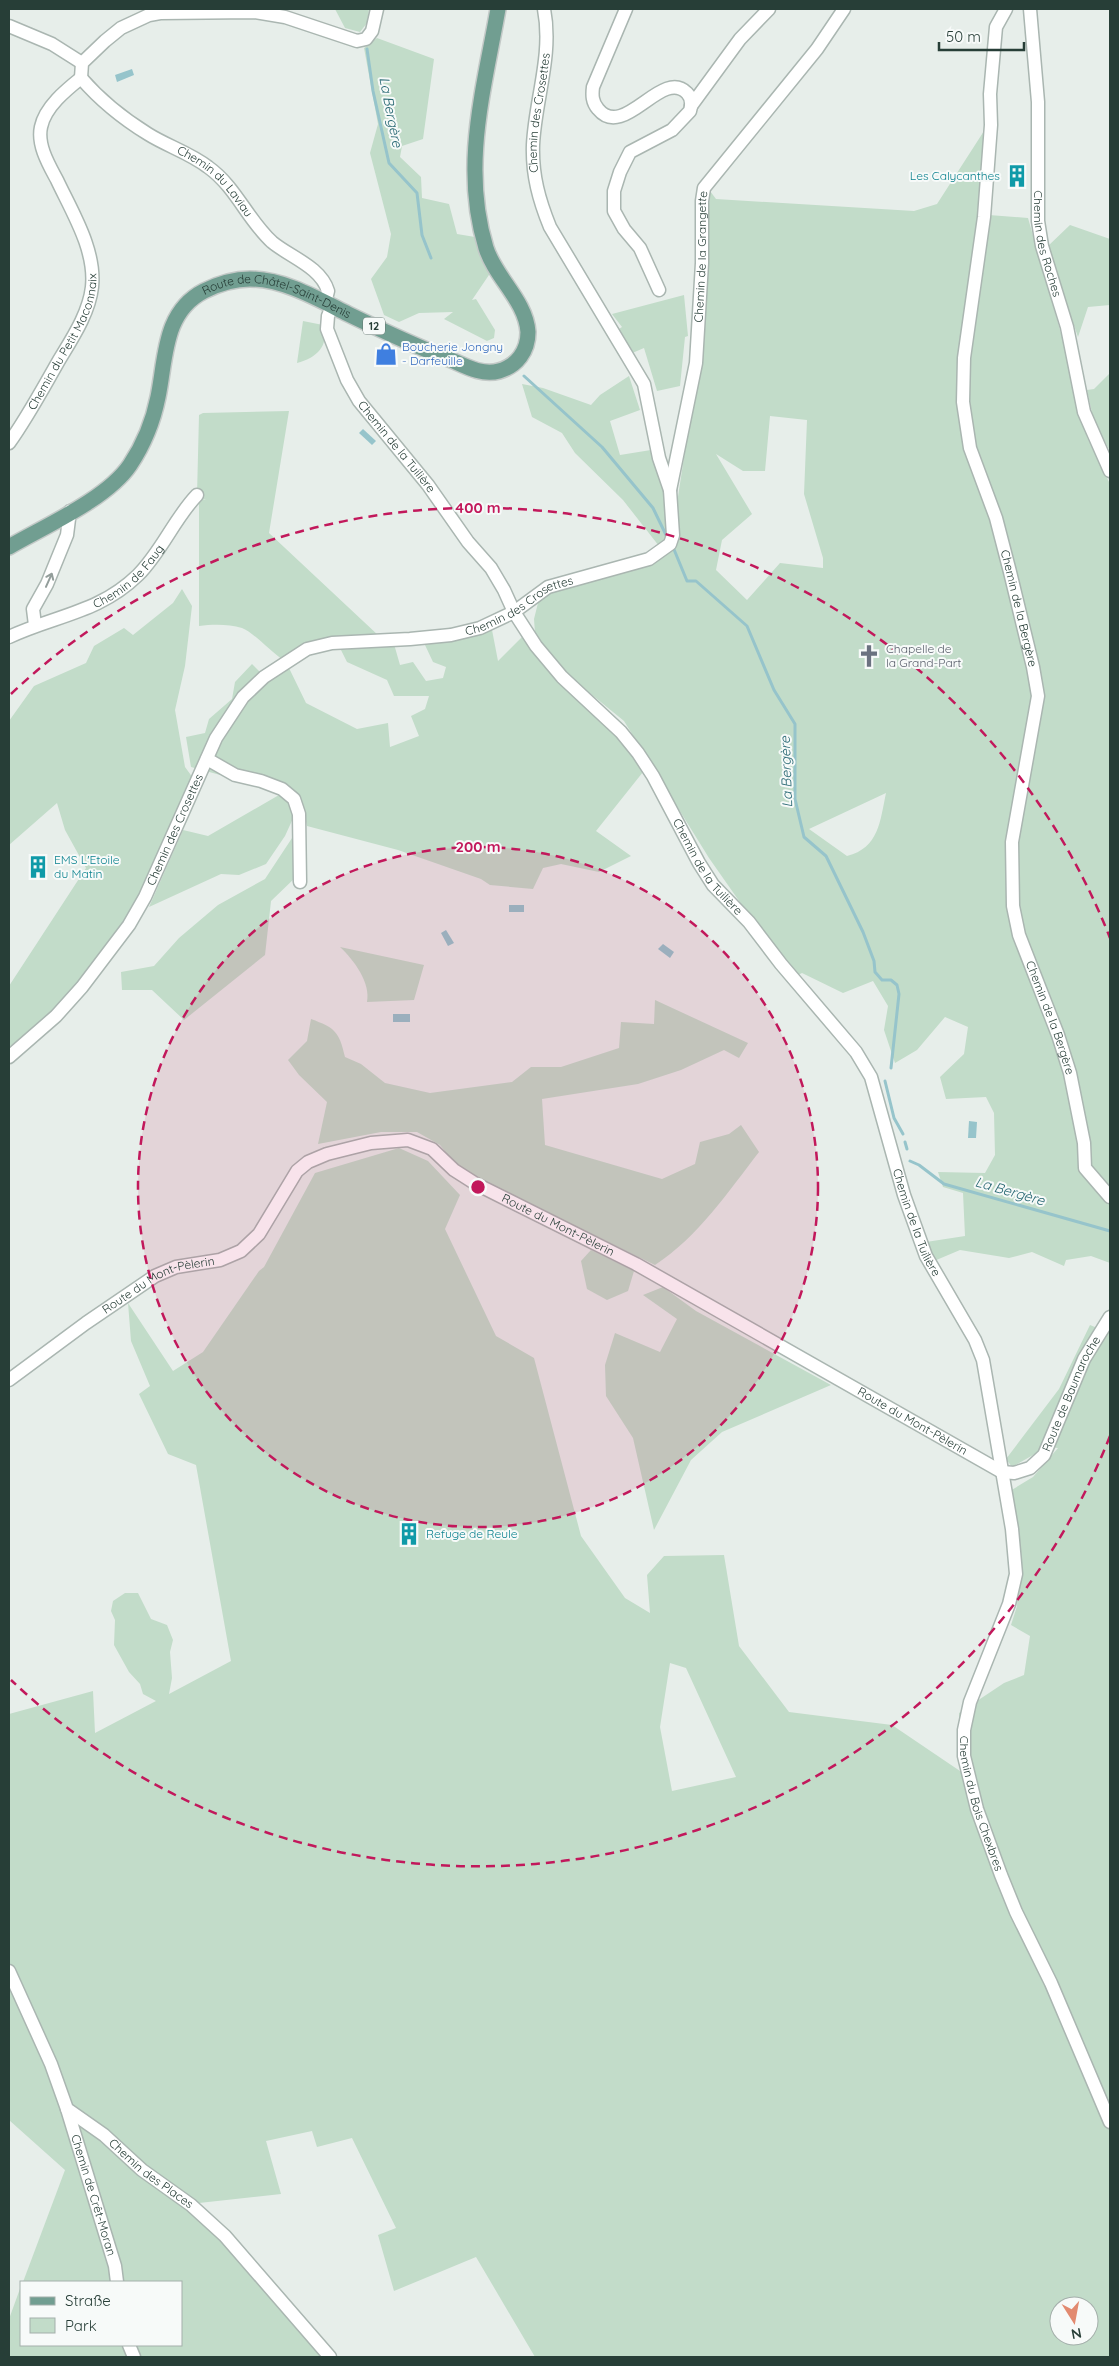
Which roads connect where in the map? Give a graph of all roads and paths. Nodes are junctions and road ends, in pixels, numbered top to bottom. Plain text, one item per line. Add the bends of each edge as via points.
1 (377, 9) edge
2 (498, 9) edge
3 (544, 9) edge
4 (626, 9) edge
5 (769, 9) edge
6 (844, 9) edge
7 (1006, 9) edge
8 (1030, 9) edge
9 (9, 26) edge
10 (82, 63) junction
11 (81, 78) junction
12 (692, 106) junction
13 (658, 290) dead end
14 (329, 304) junction
15 (9, 443) edge
16 (1110, 471) edge
17 (670, 490) junction
18 (197, 495) dead end
19 (70, 511) junction
20 (9, 547) edge
21 (514, 612) junction
22 (34, 625) junction
23 (9, 637) edge
24 (207, 759) junction
25 (300, 882) dead end
26 (9, 1057) edge
27 (1110, 1196) edge
28 (1110, 1317) edge
29 (9, 1380) edge
30 (1002, 1472) junction
31 (9, 1971) edge
32 (67, 2110) junction
33 (1110, 2122) edge
34 (117, 2281) edge
35 (330, 2357) edge

1 - 10 street via 372,31 366,39 358,41 285,17 254,12 149,15 121,28
2 - 14 main road, Route de Châtel-Saint-Denis / 12 via 477,126 473,169 487,250 527,324 523,353 516,363 505,369 484,372 438,355
3 - 17 street, Chemin des Crosettes via 546,42 533,145 534,176 540,203 550,227 644,384 659,458
4 - 12 street via 593,87 592,98 596,107 610,117 622,116 674,87 686,92
5 - 12 street via 740,39
6 - 17 street, Chemin de la Grangette via 816,49 704,188 696,363
7 - 27 street, Chemin de la Bergère via 996,27 984,217 964,358 963,402 970,448 996,518 1038,696 1012,842 1013,906 1022,944 1070,1073 1084,1143 1085,1168
8 - 16 street, Chemin des Roches via 1038,102 1039,230 1067,327 1084,412
9 - 10 street via 52,44
10 - 11 street
11 - 14 street, Chemin du Laviau via 101,100 148,134 207,166 228,183 252,221 272,242 317,273 328,291
11 - 15 street, Chemin du Petit Maconnaix via 62,93 47,114 39,138 83,237 92,272 92,289 80,322 24,423
12 - 13 street via 672,130 630,152 614,191 614,211 640,248
14 - 19 main road, Route de Châtel-Saint-Denis / 12 via 270,281 249,279 226,282 202,292 186,306 171,327 158,397 142,445 113,484
14 - 21 street, Chemin de la Tuilière via 327,329 359,401 491,568
17 - 21 street, Chemin des Crosettes via 673,536 660,553 548,587
18 - 22 street, Chemin de Faug via 183,510 164,544 138,575 106,600 68,617
19 - 20 main road, Route de Châtel-Saint-Denis / 12
22 -> 19 street via 33,609 48,584 67,535
21 - 24 street, Chemin des Crosettes via 480,628 451,635 339,642 307,650 264,677 243,697 216,738
21 - 30 street, Chemin de la Tuilière via 562,677 621,732 638,754 713,885 749,922 856,1052 871,1077 904,1195 926,1256 975,1340 983,1360
22 - 23 street, Chemin de Faug
24 - 25 street via 235,776 261,781 282,789 294,798 299,814
24 - 26 street, Chemin des Crosettes via 129,925 56,1016
28 - 30 street, Route de Baumaroche via 1084,1359 1044,1455 1030,1468 1014,1473
29 - 30 street, Route du Mont-Pèlerin via 155,1276 176,1268 226,1258 241,1251 258,1234 291,1180 308,1162 371,1142 408,1140 432,1149 454,1170 476,1184 636,1264
30 - 33 street, Chemin du Bois Chexbres via 1015,1549 1015,1586 970,1702 964,1730 964,1756 977,1810 1001,1875
31 - 32 street via 51,2064
32 - 34 street, Chemin de Crêt-Moran
32 - 35 street, Chemin des Places via 104,2135 142,2170 191,2205 218,2230

